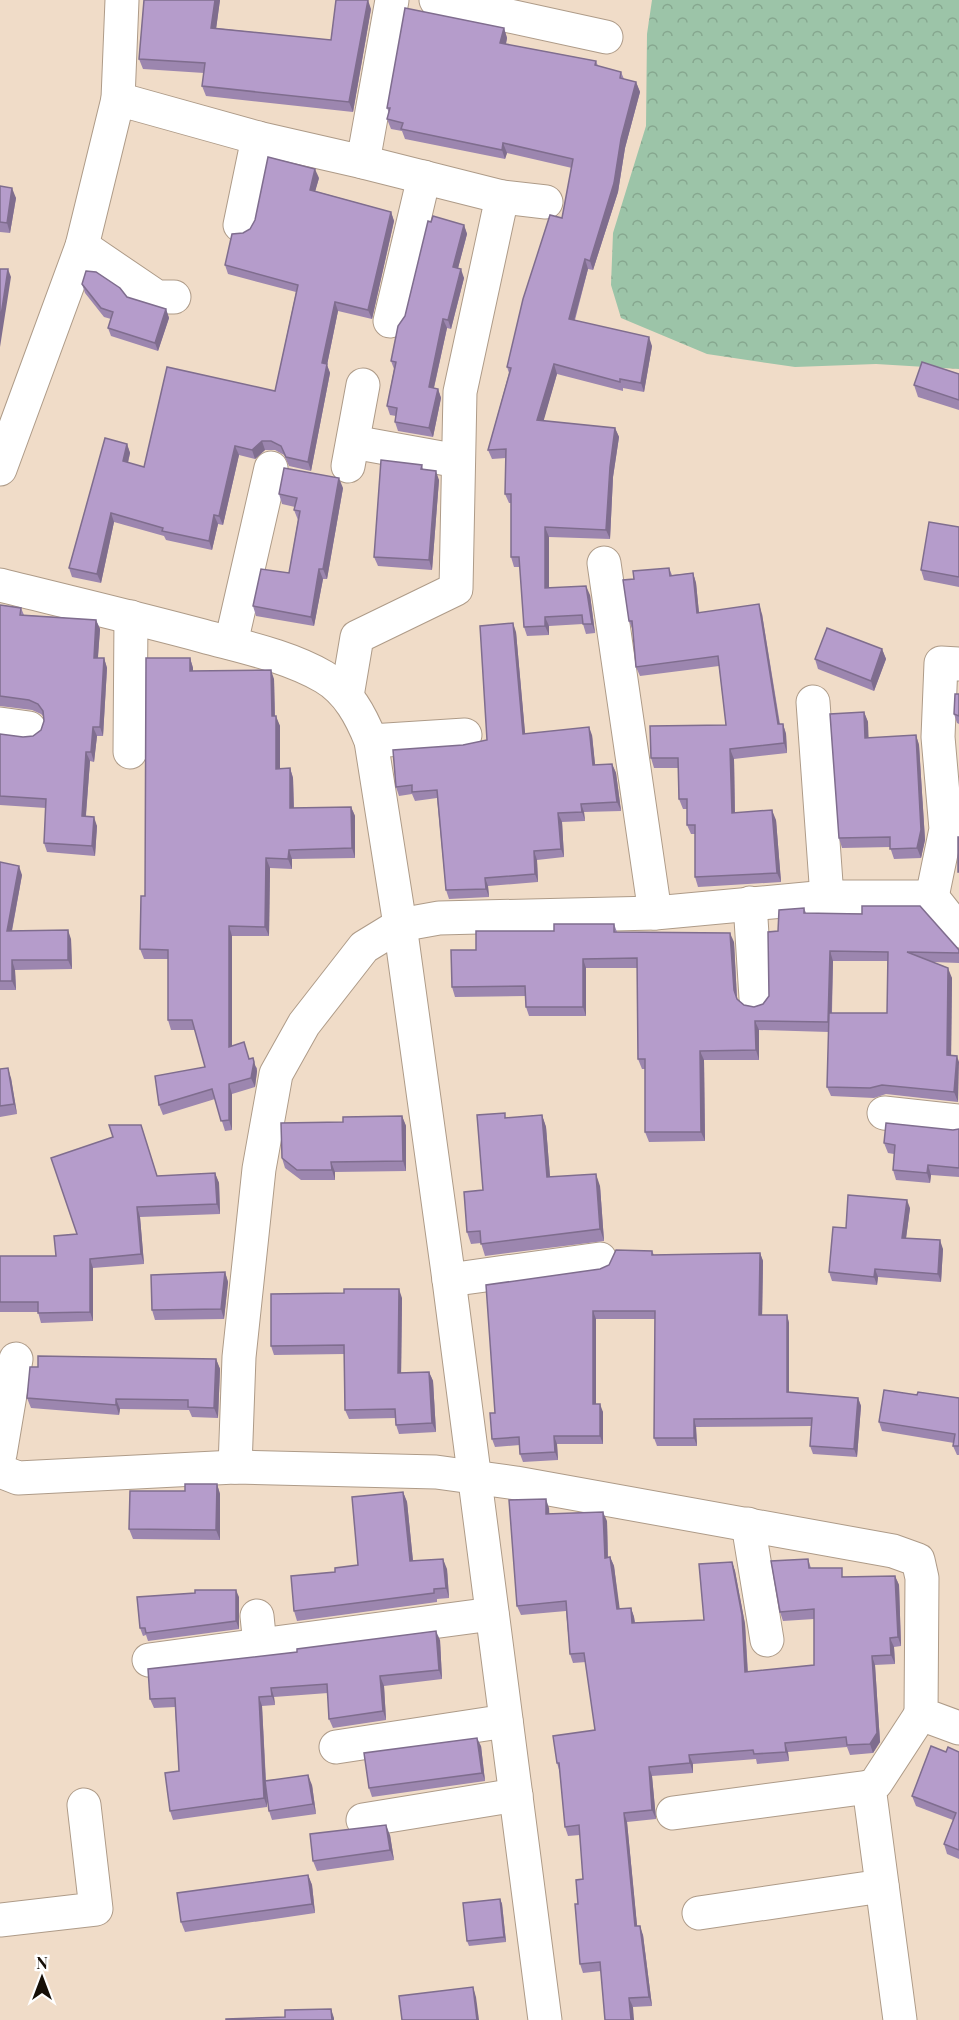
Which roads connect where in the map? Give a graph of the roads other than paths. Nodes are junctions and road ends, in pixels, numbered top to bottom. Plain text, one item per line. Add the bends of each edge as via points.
1 (122, 0) edge
2 (392, 0) edge
3 (436, 0) edge
4 (606, 37) dead end
5 (118, 99) junction
6 (258, 138) junction
7 (363, 162) junction
8 (424, 177) junction
9 (502, 196) junction
10 (546, 202) dead end
11 (240, 225) dead end
12 (82, 246) junction
13 (174, 297) dead end
14 (390, 321) dead end
15 (363, 385) dead end
16 (458, 461) junction
17 (271, 468) dead end
18 (0, 469) edge
19 (604, 563) dead end
20 (0, 585) edge
21 (130, 617) junction
22 (231, 643) junction
23 (959, 664) edge
24 (347, 696) junction
25 (813, 702) dead end
26 (465, 735) dead end
27 (371, 741) junction
28 (130, 752) dead end
29 (827, 897) junction
30 (932, 897) junction
31 (750, 903) junction
32 (655, 913) junction
33 (400, 925) junction
34 (959, 931) edge
35 (756, 998) dead end
36 (884, 1113) dead end
37 (959, 1120) edge
38 (600, 1259) dead end
39 (449, 1280) junction
40 (16, 1359) dead end
41 (0, 1454) edge
42 (235, 1467) junction
43 (0, 1472) edge
44 (474, 1478) junction
45 (748, 1524) junction
46 (492, 1614) junction
47 (767, 1640) dead end
48 (149, 1660) dead end
49 (921, 1714) junction
50 (506, 1721) junction
51 (959, 1728) edge
52 (336, 1747) dead end
53 (869, 1787) junction
54 (516, 1795) junction
55 (84, 1805) dead end
56 (673, 1813) dead end
57 (363, 1820) dead end
58 (882, 1886) junction
59 (699, 1913) dead end
60 (0, 1920) edge
61 (545, 2020) edge
62 (900, 2020) edge

1 - 5 street
2 - 7 street
3 - 4 street
5 - 6 street
5 - 12 street
6 - 7 street
6 - 11 street
7 - 8 street
8 - 9 street
8 - 14 street
9 - 10 street
9 - 16 street via 460,392
12 - 13 street via 157,297
12 - 18 street
15 - 16 street via 350,454
16 - 24 street via 456,589 357,637
17 - 22 street
19 - 32 street
20 - 21 street
21 - 22 street
21 - 28 street
22 - 24 street via 290,661 325,677
23 - 30 street via 941,663 938,737 946,829
24 - 27 street
25 - 29 street
26 - 27 street
27 - 33 street
29 - 30 street
29 - 31 street
30 - 34 street
31 - 32 street
31 - 35 street
32 - 33 street via 438,918
33 - 39 street
33 - 42 street via 364,946 304,1024 276,1074 259,1169 239,1357
36 - 37 street
38 - 39 street
39 - 44 street
40 - 41 street
42 - 43 street via 18,1478
42 - 44 street via 436,1472
44 - 45 street
44 - 46 street
45 - 47 street
45 - 49 street via 893,1551 918,1560 922,1578
46 - 48 street via 258,1631
46 - 50 street
49 - 51 street
49 - 53 street via 876,1783
50 - 52 street
50 - 54 street
53 - 56 street
53 - 58 street
54 - 57 street
54 - 61 street
55 - 60 street via 96,1909
58 - 59 street
58 - 62 street

